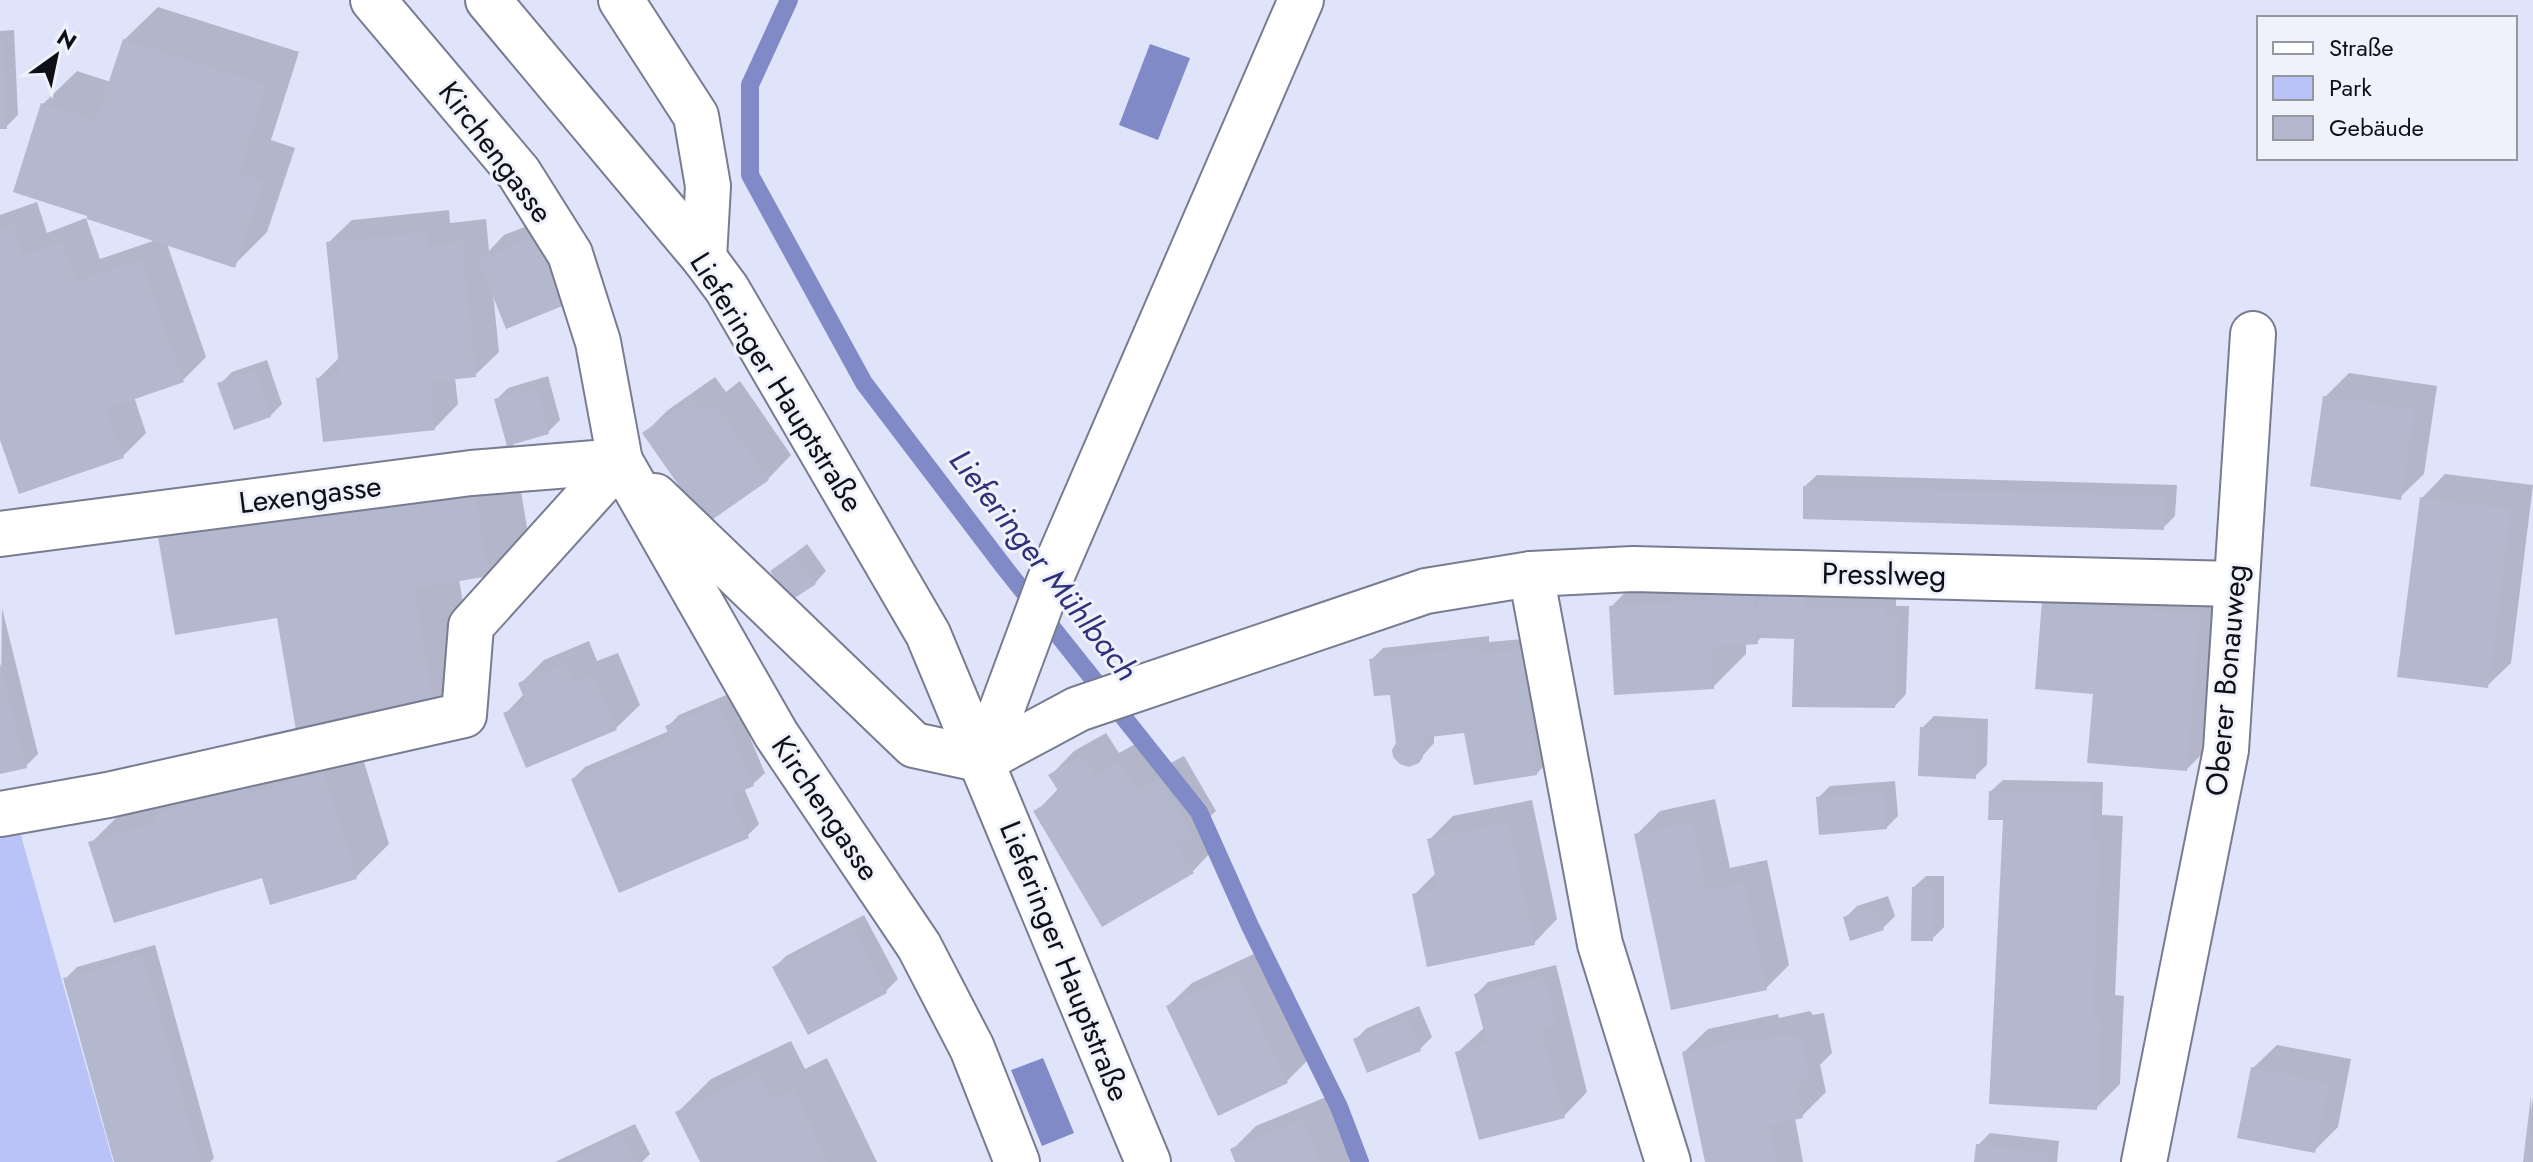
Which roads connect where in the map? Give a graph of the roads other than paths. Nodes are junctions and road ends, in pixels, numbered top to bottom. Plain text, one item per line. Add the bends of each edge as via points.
1 (373, 0) edge
2 (488, 0) edge
3 (621, 0) edge
4 (1301, 0) edge
5 (704, 258) junction
6 (2253, 334) dead end
7 (620, 461) junction
8 (0, 534) edge
9 (1531, 574) junction
10 (2236, 584) junction
11 (983, 760) junction
12 (0, 814) edge
13 (1017, 1162) edge
14 (1148, 1162) edge
15 (1668, 1162) edge
16 (2144, 1162) edge

1 - 7 street, Kirchengasse via 519,173 570,254 598,342
2 - 5 street, Lieferinger Hauptstraße
3 - 5 street via 696,116 708,186
4 - 11 street via 1049,582
5 - 11 street, Lieferinger Hauptstraße via 928,634
6 - 10 street, Oberer Bonauweg
7 - 8 street, Lexengasse via 471,473
7 - 11 street via 914,745
7 - 12 street via 471,626 464,715
7 - 13 street, Kirchengasse via 776,734 919,946 972,1048
9 - 10 street, Presslweg via 1649,569
9 - 11 street, Presslweg via 1426,591 1078,709
9 - 15 street via 1600,944
10 - 16 street, Oberer Bonauweg via 2226,750
11 - 14 street, Lieferinger Hauptstraße

